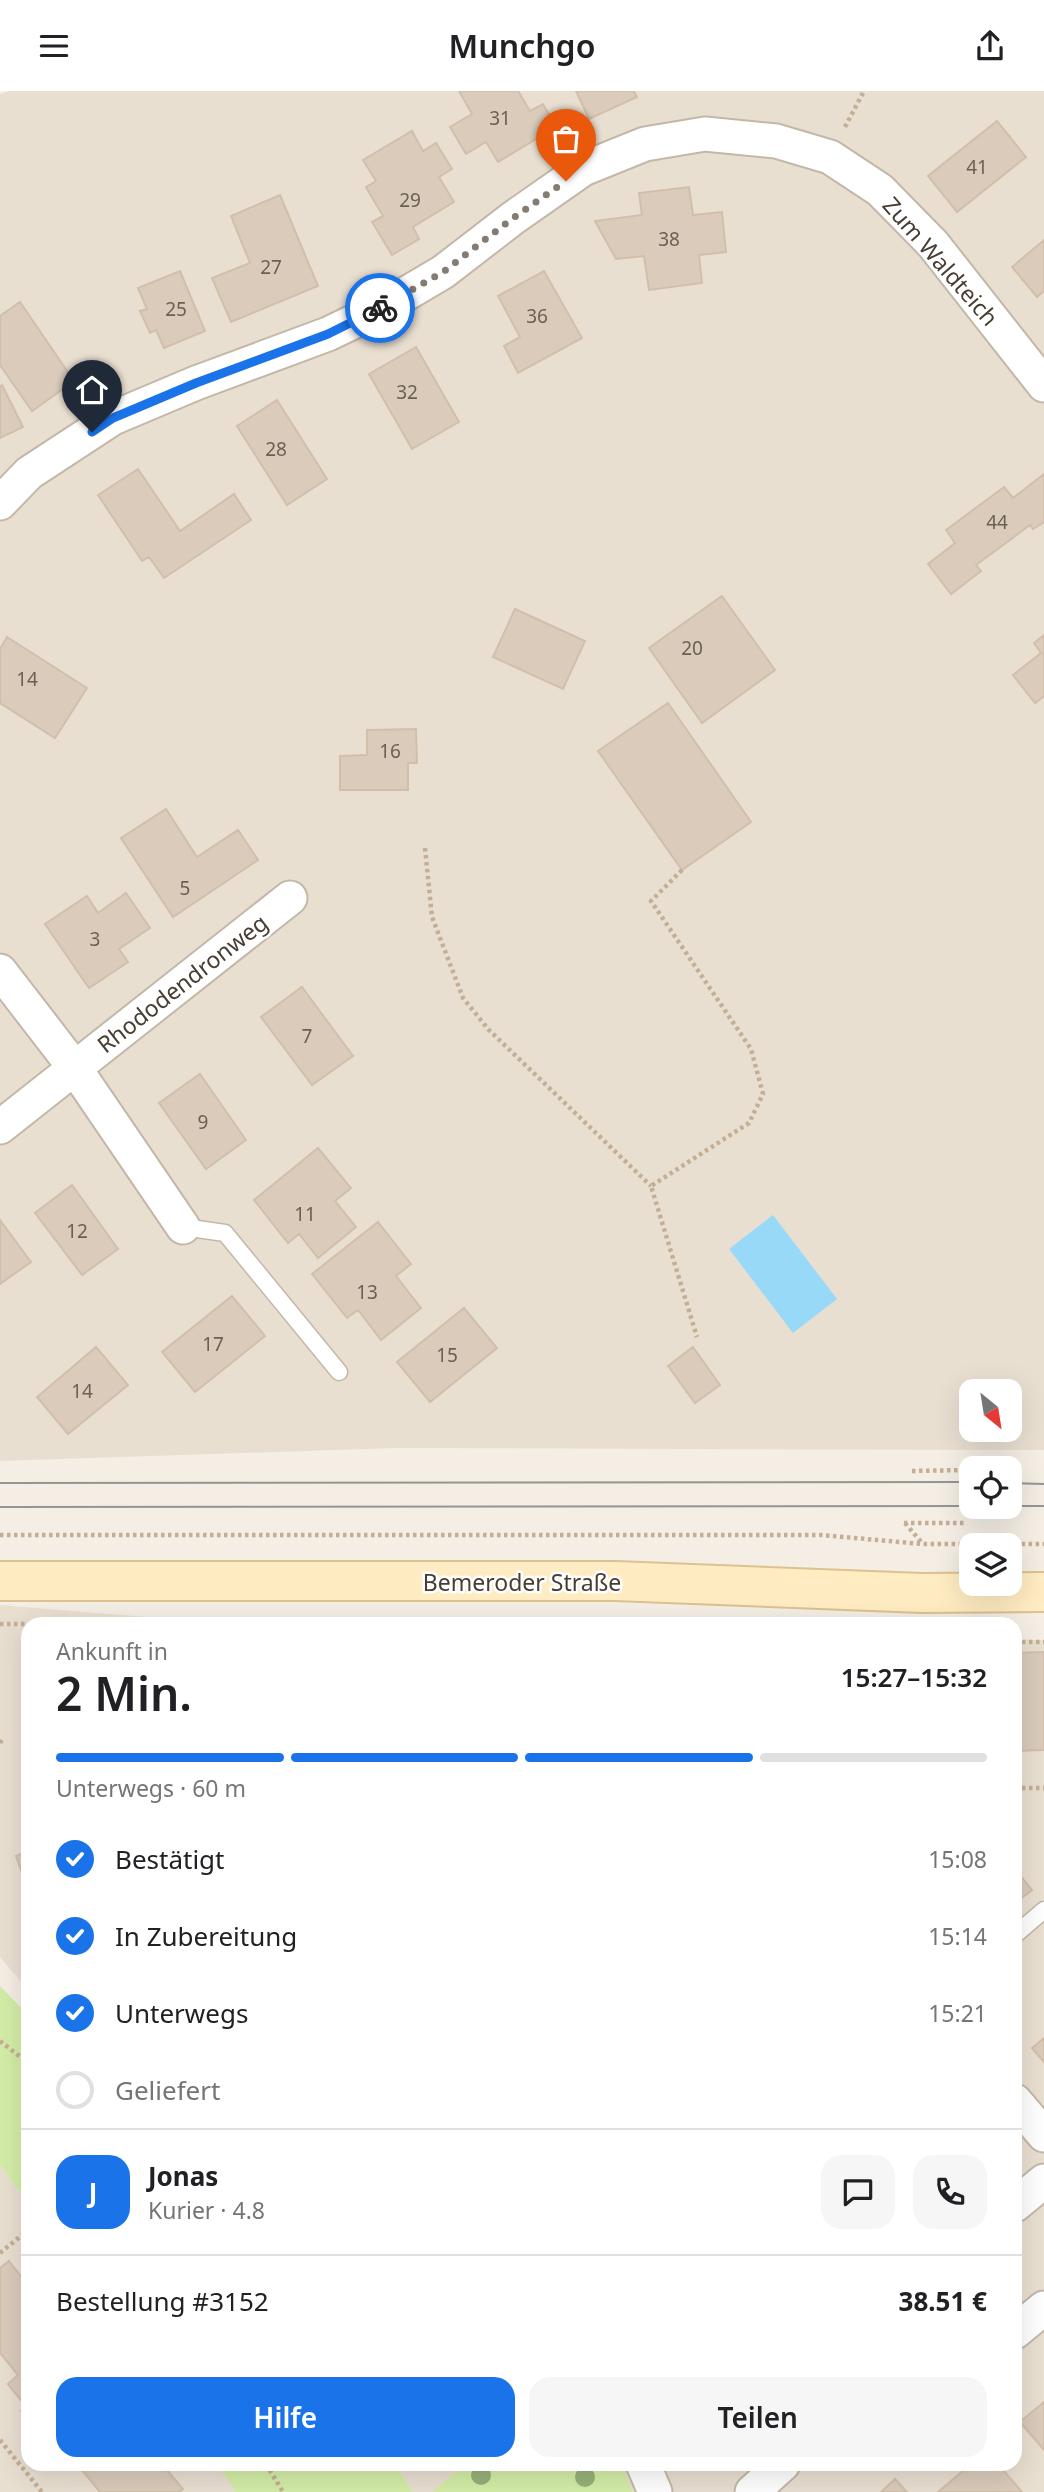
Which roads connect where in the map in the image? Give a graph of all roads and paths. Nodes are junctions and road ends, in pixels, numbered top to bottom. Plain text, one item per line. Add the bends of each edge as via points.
1 (1044, 386) edge
2 (0, 502) edge
3 (425, 848) dead end
4 (682, 870) dead end
5 (290, 898) dead end
6 (0, 971) edge
7 (74, 1067) junction
8 (0, 1127) edge
9 (651, 1186) junction
10 (183, 1227) joint
11 (697, 1338) dead end
12 (339, 1372) dead end
13 (959, 1470) edge
14 (912, 1471) dead end
15 (967, 1523) dead end
16 (0, 1535) edge
17 (1044, 1543) edge
18 (922, 1544) junction
19 (0, 1581) edge
20 (1044, 1591) edge
21 (0, 1624) edge
22 (21, 1624) edge
23 (1022, 1642) edge
24 (1044, 1642) edge
25 (1022, 1788) edge
26 (1044, 1788) edge
27 (1044, 1910) edge
28 (1022, 1929) edge
29 (0, 2041) edge
30 (21, 2058) edge
31 (1022, 2109) edge
32 (1044, 2135) edge
33 (1044, 2181) edge
34 (1022, 2199) edge
35 (21, 2236) edge
36 (0, 2253) edge
37 (1044, 2308) edge
38 (1022, 2326) edge
39 (0, 2440) edge
40 (21, 2466) edge
41 (25, 2471) edge
42 (270, 2471) edge
43 (646, 2471) edge
44 (775, 2471) edge
45 (42, 2492) edge
46 (283, 2492) edge
47 (655, 2492) edge
48 (752, 2492) edge

1 - 2 street, Zum Waldteich via 933,244 880,190 830,157 776,141 705,134 645,144 583,169 443,272 382,308 328,334 113,418 29,473
3 - 9 path via 432,917 463,998 489,1030
4 - 9 path via 651,901 751,1049 763,1094 749,1123
5 - 7 street, Rhododendronweg
6 - 7 street, Rhododendronweg
7 - 8 street, Rhododendronweg
7 - 10 street, Rhododendronweg
9 - 11 path
10 - 12 lane via 225,1233
13 - 14 path
15 - 18 path via 904,1523
16 - 18 path via 821,1535
17 - 18 path
19 - 20 main road, Bemeroder Straße via 615,1581 922,1593
21 - 22 path
23 - 24 path
25 - 26 path
27 - 28 lane
29 - 30 path
31 - 32 street
33 - 34 street
35 - 36 path
37 - 38 street
39 - 40 path
41 - 45 path
42 - 46 path
43 - 47 street
44 - 48 street

